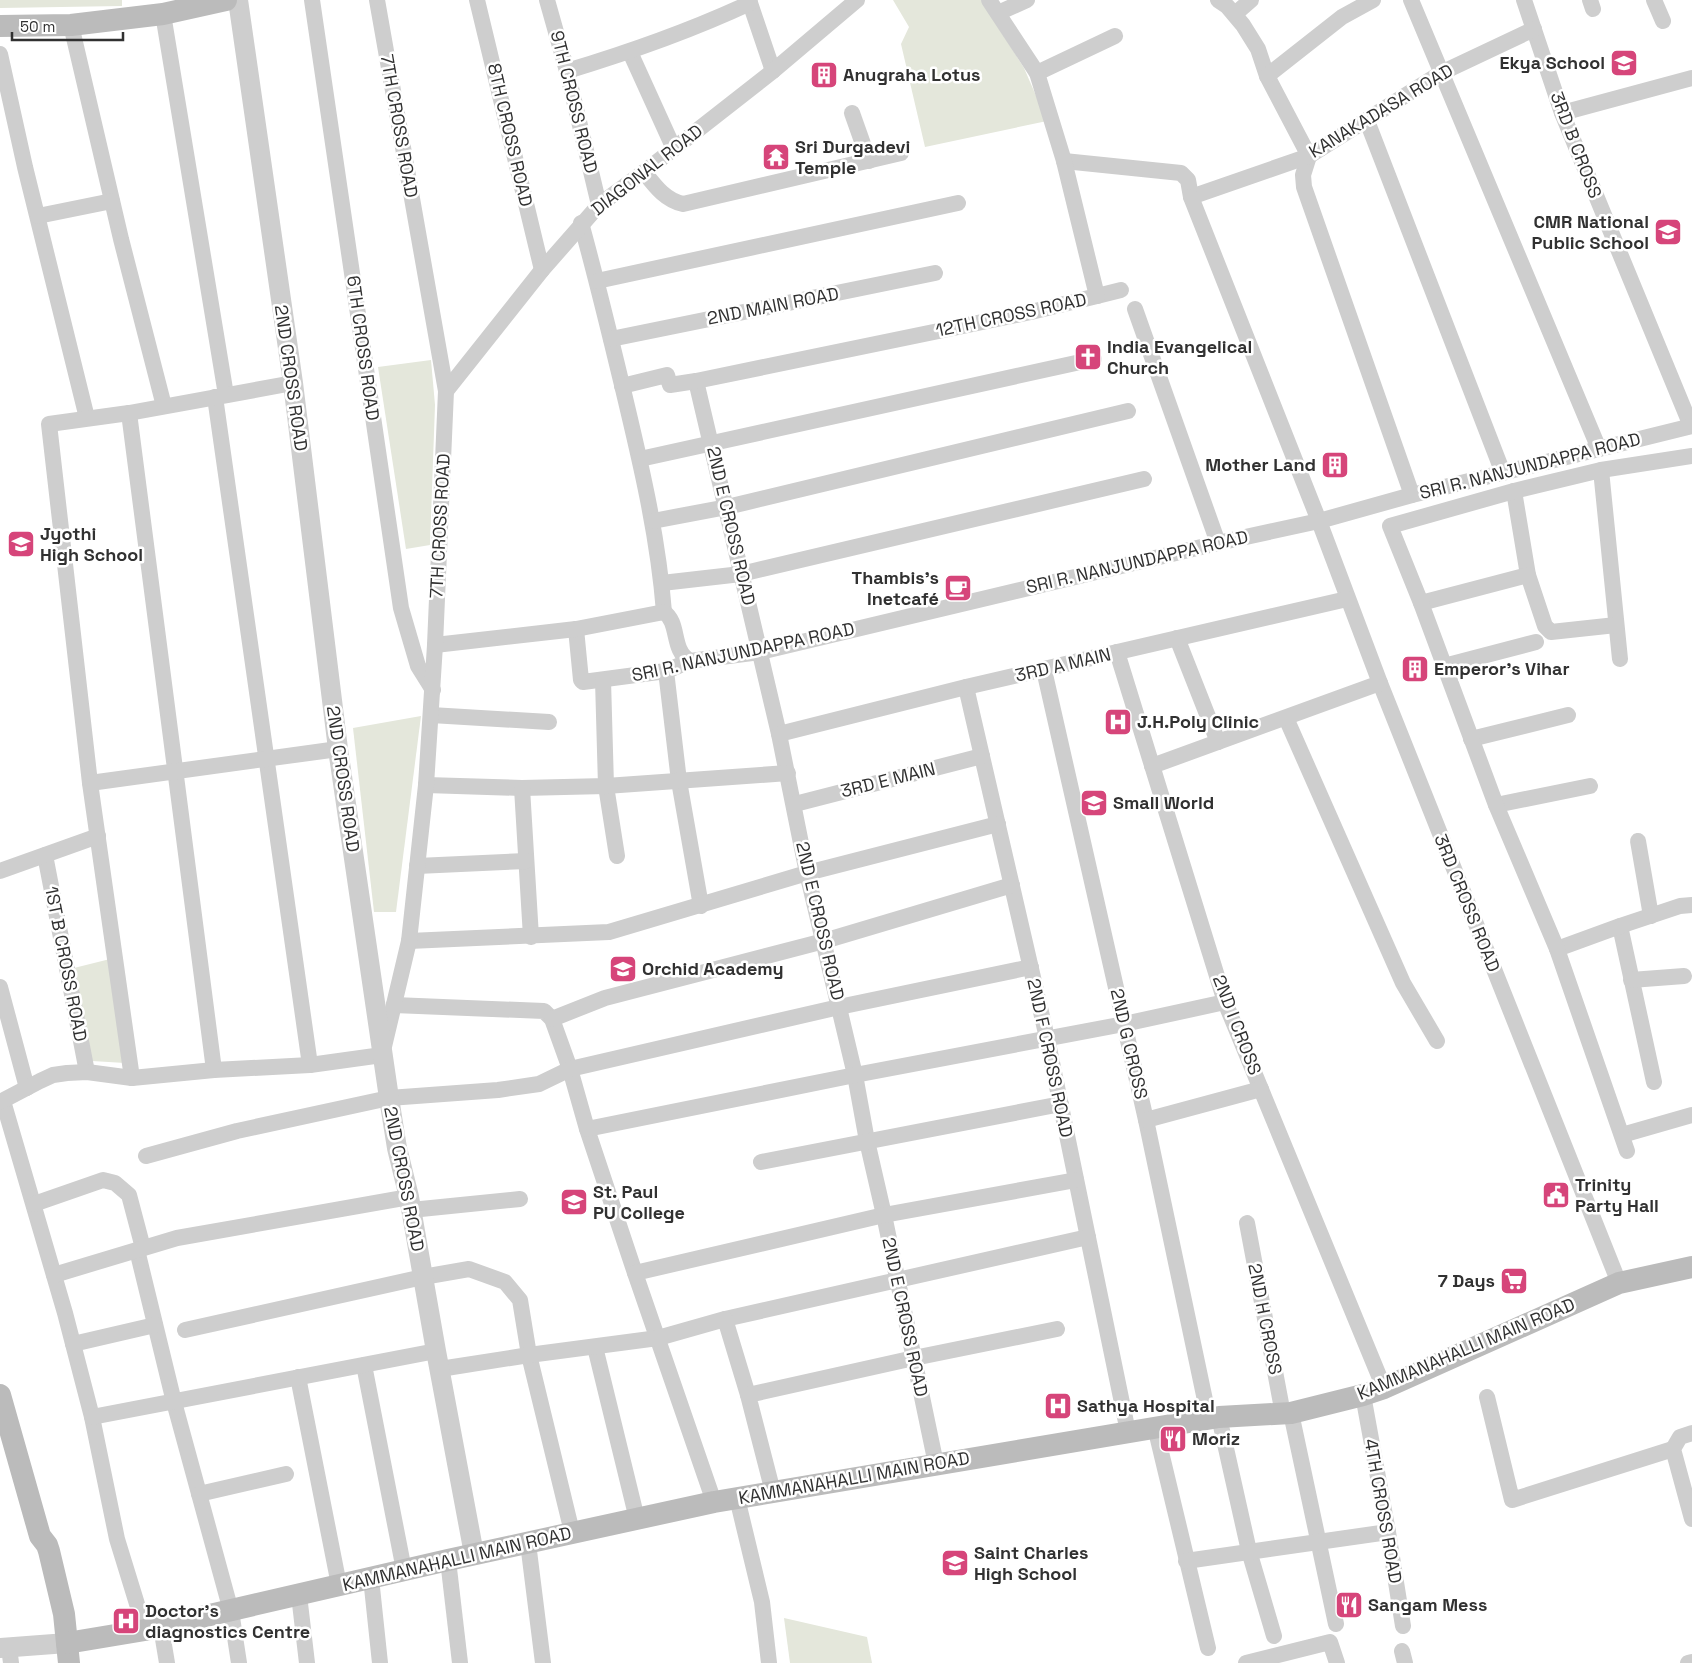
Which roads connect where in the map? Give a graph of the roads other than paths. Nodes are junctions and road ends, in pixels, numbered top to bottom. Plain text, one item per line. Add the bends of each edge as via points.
1 (226, 0) edge
2 (238, 0) edge
3 (312, 0) edge
4 (377, 0) edge
5 (477, 0) edge
6 (547, 0) edge
7 (857, 0) edge
8 (1027, 0) edge
9 (1218, 0) edge
10 (1251, 0) edge
11 (1373, 0) edge
12 (1411, 0) edge
13 (1524, 0) edge
14 (1654, 0) edge
15 (749, 2) edge
16 (994, 7) edge
17 (163, 14) junction
18 (1235, 14) junction
19 (1664, 21) dead end
20 (71, 25) junction
21 (0, 26) edge
22 (1534, 29) junction
23 (1115, 36) dead end
24 (630, 52) junction
25 (0, 54) edge
26 (773, 70) junction
27 (567, 71) junction
28 (1037, 73) junction
29 (1441, 74) junction
30 (1267, 76) junction
31 (1692, 78) edge
32 (852, 112) dead end
33 (1562, 113) junction
34 (1367, 121) junction
35 (674, 149) junction
36 (901, 153) dead end
37 (1309, 156) junction
38 (869, 161) junction
39 (1064, 161) junction
40 (644, 172) junction
41 (1192, 197) junction
42 (112, 201) junction
43 (958, 203) dead end
44 (599, 205) junction
45 (38, 216) junction
46 (581, 223) junction
47 (542, 270) junction
48 (935, 273) dead end
49 (596, 281) junction
50 (1121, 290) dead end
51 (1097, 296) junction
52 (1136, 308) dead end
53 (611, 339) junction
54 (1094, 359) dead end
55 (696, 380) junction
56 (293, 383) junction
57 (622, 386) junction
58 (446, 391) junction
59 (220, 396) junction
60 (164, 406) junction
61 (1128, 411) dead end
62 (129, 412) junction
63 (87, 418) junction
64 (1692, 426) edge
65 (712, 444) junction
66 (1599, 449) junction
67 (1692, 456) edge
68 (640, 459) junction
69 (1601, 470) junction
70 (1503, 473) junction
71 (1144, 479) dead end
72 (1514, 491) junction
73 (1412, 495) junction
74 (727, 507) junction
75 (1319, 521) junction
76 (653, 522) junction
77 (1218, 542) junction
78 (741, 574) junction
79 (1528, 575) junction
80 (662, 583) junction
81 (1347, 599) junction
82 (1420, 603) junction
83 (664, 612) junction
84 (1616, 625) junction
85 (576, 629) junction
86 (1177, 638) junction
87 (1536, 642) dead end
88 (435, 645) junction
89 (760, 652) junction
90 (1117, 652) junction
91 (1620, 659) dead end
92 (690, 661) junction
93 (1444, 666) junction
94 (1044, 670) junction
95 (666, 671) junction
96 (603, 680) junction
97 (1380, 683) junction
98 (966, 687) junction
99 (433, 690) junction
100 (431, 715) junction
101 (1568, 716) dead end
102 (1286, 718) junction
103 (549, 722) dead end
104 (779, 734) junction
105 (1471, 739) junction
106 (1218, 742) junction
107 (338, 749) junction
108 (982, 756) junction
109 (265, 759) junction
110 (1152, 766) junction
111 (174, 772) junction
112 (788, 773) junction
113 (679, 781) junction
114 (90, 783) junction
115 (426, 785) junction
116 (606, 786) junction
117 (1590, 786) dead end
118 (522, 788) junction
119 (795, 804) junction
120 (1496, 805) junction
121 (998, 824) junction
122 (98, 836) junction
123 (1638, 841) dead end
124 (45, 855) junction
125 (617, 856) dead end
126 (526, 861) junction
127 (417, 866) junction
128 (0, 871) edge
129 (807, 873) junction
130 (1012, 885) junction
131 (1692, 905) edge
132 (701, 906) junction
133 (1651, 916) junction
134 (1620, 926) junction
135 (530, 937) junction
136 (409, 941) junction
137 (824, 941) junction
138 (1557, 949) junction
139 (1031, 967) junction
140 (1684, 976) dead end
141 (1631, 980) junction
142 (0, 987) edge
143 (1225, 1002) junction
144 (394, 1005) junction
145 (839, 1007) junction
146 (552, 1019) junction
147 (1124, 1024) junction
148 (1047, 1038) junction
149 (1438, 1041) dead end
150 (382, 1055) junction
151 (310, 1064) junction
152 (570, 1069) junction
153 (214, 1070) junction
154 (87, 1072) junction
155 (855, 1075) junction
156 (132, 1078) junction
157 (1654, 1082) dead end
158 (26, 1088) junction
159 (1261, 1088) junction
160 (388, 1098) junction
161 (2, 1102) edge
162 (1061, 1104) junction
163 (1692, 1115) edge
164 (1146, 1120) junction
165 (587, 1129) junction
166 (1622, 1135) junction
167 (867, 1141) junction
168 (1627, 1151) dead end
169 (146, 1156) dead end
170 (761, 1162) dead end
171 (1076, 1180) junction
172 (520, 1199) dead end
173 (34, 1204) junction
174 (410, 1204) junction
175 (884, 1215) junction
176 (1247, 1223) dead end
177 (1088, 1237) junction
178 (140, 1249) junction
179 (1692, 1267) edge
180 (635, 1273) junction
181 (54, 1275) junction
182 (423, 1277) junction
183 (898, 1281) junction
184 (1619, 1283) junction
185 (725, 1319) junction
186 (155, 1325) junction
187 (1057, 1329) dead end
188 (185, 1330) dead end
189 (658, 1338) junction
190 (73, 1344) junction
191 (595, 1346) junction
192 (529, 1355) junction
193 (914, 1358) junction
194 (438, 1360) junction
195 (364, 1365) junction
196 (298, 1377) junction
197 (1384, 1388) junction
198 (0, 1395) edge
199 (748, 1395) junction
200 (1363, 1395) junction
201 (1487, 1397) dead end
202 (174, 1402) junction
203 (1287, 1413) junction
204 (92, 1417) junction
205 (1214, 1418) junction
206 (1155, 1427) junction
207 (1128, 1432) junction
208 (1692, 1434) edge
209 (1673, 1449) junction
210 (936, 1464) junction
211 (286, 1474) dead end
212 (773, 1492) junction
213 (199, 1494) junction
214 (737, 1498) junction
215 (714, 1502) junction
216 (637, 1519) junction
217 (1692, 1519) edge
218 (572, 1532) junction
219 (1388, 1532) junction
220 (528, 1543) junction
221 (1317, 1543) junction
222 (1249, 1551) junction
223 (474, 1554) junction
224 (448, 1560) junction
225 (1186, 1561) junction
226 (404, 1570) junction
227 (371, 1578) junction
228 (339, 1585) junction
229 (299, 1595) junction
230 (231, 1611) junction
231 (1336, 1624) dead end
232 (1403, 1626) dead end
233 (153, 1628) junction
234 (1274, 1636) dead end
235 (1208, 1648) dead end
236 (7, 1653) edge
237 (62, 1653) edge
238 (167, 1663) edge
239 (239, 1663) edge
240 (307, 1663) edge
241 (380, 1663) edge
242 (460, 1663) edge
243 (543, 1663) edge
244 (769, 1663) edge
245 (1246, 1663) edge
246 (1337, 1663) edge

1 - 17 main road
2 - 56 street, 2ND CROSS ROAD
3 - 99 street, 6TH CROSS ROAD via 401,608 418,666
4 - 58 street, 7TH CROSS ROAD
5 - 47 street, 8TH CROSS ROAD
6 - 27 street, 9TH CROSS ROAD
7 - 26 street, DIAGONAL ROAD
8 - 16 street
9 - 18 street
10 - 18 street
11 - 30 street via 1342,17
12 - 29 street
13 - 22 street, 3RD B CROSS
14 - 19 street
15 - 24 street via 708,22
15 - 26 street
16 - 28 street, 12TH CROSS ROAD
17 - 20 main road
17 - 59 street
18 - 30 street via 1258,49
20 - 21 main road
20 - 42 street
22 - 29 street, KANAKADASA ROAD
22 - 33 street, 3RD B CROSS
23 - 28 street
24 - 27 street
24 - 35 street
25 - 45 street
26 - 35 street, DIAGONAL ROAD
27 - 44 street, 9TH CROSS ROAD
28 - 39 street, 12TH CROSS ROAD
29 - 34 street, KANAKADASA ROAD
29 - 66 street
30 - 37 street
31 - 33 street
32 - 38 street
33 - 64 street, 3RD B CROSS
34 - 37 street, KANAKADASA ROAD
34 - 70 street
35 - 40 street, DIAGONAL ROAD
36 - 38 street
37 - 41 street, KANAKADASA ROAD
37 - 73 street via 1303,175 1304,186
38 - 40 street via 683,204 661,194
39 - 41 street via 1181,173 1188,180
39 - 51 street, 12TH CROSS ROAD
40 - 44 street, DIAGONAL ROAD
41 - 75 street, 3RD CROSS ROAD
42 - 45 street
42 - 60 street
43 - 49 street
44 - 46 street, DIAGONAL ROAD
45 - 63 street
46 - 47 street, DIAGONAL ROAD
46 - 49 street
47 - 58 street, DIAGONAL ROAD
48 - 53 street, 2ND MAIN ROAD
49 - 53 street
50 - 51 street
51 - 55 street, 12TH CROSS ROAD
52 - 77 street
53 - 57 street
54 - 65 street
55 - 57 street, 12TH CROSS ROAD via 670,385 667,375
55 - 65 street, 2ND E CROSS ROAD
56 - 59 street
56 - 107 street, 2ND CROSS ROAD
57 - 68 street
58 - 88 street, 7TH CROSS ROAD
59 - 60 street
59 - 109 street
60 - 62 street
61 - 74 street
62 - 63 street
62 - 111 street
63 - 114 street via 50,424
64 - 66 street, SRI R. NANJUNDAPPA ROAD
65 - 68 street
65 - 74 street, 2ND E CROSS ROAD
66 - 70 street, SRI R. NANJUNDAPPA ROAD
67 - 69 street
68 - 76 street
69 - 72 street
69 - 84 street
70 - 73 street, SRI R. NANJUNDAPPA ROAD
71 - 78 street
72 - 79 street
72 - 82 street via 1390,526
73 - 75 street, SRI R. NANJUNDAPPA ROAD
74 - 76 street
74 - 78 street, 2ND E CROSS ROAD
75 - 77 street, SRI R. NANJUNDAPPA ROAD
75 - 81 street, 3RD CROSS ROAD
76 - 80 street
77 - 89 street, SRI R. NANJUNDAPPA ROAD
78 - 80 street
78 - 89 street, 2ND E CROSS ROAD
79 - 82 street
79 - 84 street via 1545,626 1551,632
80 - 83 street
81 - 86 street, 3RD A MAIN
81 - 97 street, 3RD CROSS ROAD
82 - 93 street
83 - 85 street
83 - 92 street via 670,619 679,651
84 - 91 street
85 - 88 street
85 - 96 street, SRI R. NANJUNDAPPA ROAD via 580,680 585,683
86 - 90 street, 3RD A MAIN
86 - 106 street
87 - 93 street
88 - 99 street, 7TH CROSS ROAD
89 - 92 street, SRI R. NANJUNDAPPA ROAD
89 - 104 street, 2ND E CROSS ROAD
90 - 94 street, 3RD A MAIN
90 - 110 street, 2ND I CROSS
92 - 95 street, SRI R. NANJUNDAPPA ROAD
93 - 105 street
94 - 98 street, 3RD A MAIN
94 - 147 street, 2ND G CROSS
95 - 96 street, SRI R. NANJUNDAPPA ROAD
95 - 113 street
96 - 116 street
97 - 102 street
97 - 184 street, 3RD CROSS ROAD
98 - 104 street, 3RD A MAIN
98 - 108 street, 2ND F CROSS ROAD
99 - 100 street, 7TH CROSS ROAD
100 - 103 street
100 - 115 street, 7TH CROSS ROAD
101 - 105 street
102 - 106 street
102 - 149 street via 1403,983
104 - 112 street, 2ND E CROSS ROAD
105 - 120 street
106 - 110 street
107 - 109 street
107 - 150 street, 2ND CROSS ROAD
108 - 119 street, 3RD E MAIN
108 - 121 street, 2ND F CROSS ROAD
109 - 111 street
109 - 151 street
110 - 143 street, 2ND I CROSS
111 - 114 street
111 - 153 street
112 - 113 street
112 - 119 street, 2ND E CROSS ROAD
113 - 116 street
113 - 132 street
114 - 122 street
115 - 118 street
115 - 127 street, 7TH CROSS ROAD
116 - 118 street
116 - 125 street
117 - 120 street
118 - 126 street
119 - 129 street, 2ND E CROSS ROAD
120 - 138 street
121 - 129 street
121 - 130 street, 2ND F CROSS ROAD
122 - 124 street
122 - 156 street
123 - 133 street
124 - 128 street
124 - 154 street, 1ST B CROSS ROAD
126 - 127 street
126 - 135 street
127 - 136 street, 7TH CROSS ROAD
129 - 132 street
129 - 137 street, 2ND E CROSS ROAD
130 - 137 street
130 - 139 street, 2ND F CROSS ROAD
131 - 133 street
132 - 135 street via 609,932
133 - 134 street
134 - 138 street
134 - 141 street
135 - 136 street
136 - 144 street, 7TH CROSS ROAD
137 - 145 street, 2ND E CROSS ROAD
137 - 146 street via 604,998
138 - 166 street
139 - 145 street
139 - 148 street, 2ND F CROSS ROAD
140 - 141 street
141 - 157 street
142 - 158 street
143 - 147 street
143 - 159 street, 2ND I CROSS
144 - 146 street via 544,1011
144 - 150 street, 7TH CROSS ROAD
145 - 152 street
145 - 155 street, 2ND E CROSS ROAD
146 - 152 street
147 - 148 street
147 - 164 street, 2ND G CROSS
148 - 155 street
148 - 162 street, 2ND F CROSS ROAD
150 - 151 street
150 - 160 street, 2ND CROSS ROAD
151 - 153 street
152 - 160 street via 539,1084
152 - 165 street
153 - 156 street
154 - 156 street
154 - 158 street via 54,1075
155 - 165 street
155 - 167 street, 2ND E CROSS ROAD
158 - 161 street
159 - 164 street
159 - 197 street, 2ND I CROSS
160 - 169 street
160 - 174 street, 2ND CROSS ROAD
161 - 173 street
162 - 167 street
162 - 171 street, 2ND F CROSS ROAD
163 - 166 street
164 - 205 street, 2ND G CROSS
165 - 180 street
166 - 168 street
167 - 170 street
167 - 175 street, 2ND E CROSS ROAD
171 - 175 street
171 - 177 street, 2ND F CROSS ROAD
172 - 174 street
173 - 178 street via 103,1180 114,1183 129,1195
173 - 181 street
174 - 178 street via 177,1238
174 - 182 street, 2ND CROSS ROAD
175 - 180 street
175 - 183 street, 2ND E CROSS ROAD
176 - 203 street, 2ND H CROSS
177 - 183 street
177 - 207 street, 2ND F CROSS ROAD
178 - 181 street
178 - 186 street
179 - 184 main road, KAMMANAHALLI MAIN ROAD
180 - 189 street
181 - 190 street
182 - 188 street
182 - 192 street via 469,1269 505,1282 520,1300
182 - 194 street, 2ND CROSS ROAD
183 - 185 street
183 - 193 street, 2ND E CROSS ROAD
184 - 197 main road, KAMMANAHALLI MAIN ROAD
185 - 189 street
185 - 199 street
186 - 190 street
186 - 202 street
187 - 193 street
189 - 191 street
189 - 215 street
190 - 204 street
191 - 192 street
191 - 216 street
192 - 194 street
192 - 218 street
193 - 199 street
193 - 210 street, 2ND E CROSS ROAD
194 - 195 street
194 - 223 street, 2ND CROSS ROAD
195 - 196 street
195 - 226 street
196 - 202 street
196 - 228 street
197 - 200 main road, KAMMANAHALLI MAIN ROAD
198 - 237 main road via 40,1536 49,1551 64,1614
199 - 212 street
200 - 203 main road, KAMMANAHALLI MAIN ROAD
200 - 219 street, 4TH CROSS ROAD
201 - 209 street via 1512,1500
202 - 204 street
202 - 213 street
203 - 205 main road, KAMMANAHALLI MAIN ROAD
203 - 221 street, 2ND H CROSS
204 - 233 street via 117,1539
205 - 206 main road, KAMMANAHALLI MAIN ROAD
205 - 222 street, 2ND G CROSS
206 - 207 main road, KAMMANAHALLI MAIN ROAD
206 - 225 street
207 - 210 main road, KAMMANAHALLI MAIN ROAD
208 - 209 street via 1680,1437
209 - 217 street
210 - 212 main road, KAMMANAHALLI MAIN ROAD
211 - 213 street
212 - 214 main road, KAMMANAHALLI MAIN ROAD
213 - 230 street
214 - 215 main road, KAMMANAHALLI MAIN ROAD
214 - 244 street via 762,1602
215 - 216 main road, KAMMANAHALLI MAIN ROAD
216 - 218 main road, KAMMANAHALLI MAIN ROAD
218 - 220 main road, KAMMANAHALLI MAIN ROAD
219 - 221 street
219 - 232 street, 4TH CROSS ROAD
220 - 223 main road, KAMMANAHALLI MAIN ROAD
220 - 243 street
221 - 222 street
221 - 231 street, 2ND H CROSS
222 - 225 street
222 - 234 street, 2ND G CROSS
223 - 224 main road, KAMMANAHALLI MAIN ROAD
224 - 226 main road, KAMMANAHALLI MAIN ROAD
224 - 242 street
225 - 235 street
226 - 227 main road, KAMMANAHALLI MAIN ROAD
227 - 228 main road, KAMMANAHALLI MAIN ROAD
227 - 241 street
228 - 229 main road, KAMMANAHALLI MAIN ROAD
229 - 230 main road, KAMMANAHALLI MAIN ROAD
229 - 240 street
230 - 233 main road, KAMMANAHALLI MAIN ROAD
230 - 239 street
233 - 237 main road, KAMMANAHALLI MAIN ROAD
233 - 238 street
236 - 237 street, KAMMANAHALLI MAIN ROAD
245 - 246 street via 1330,1642

